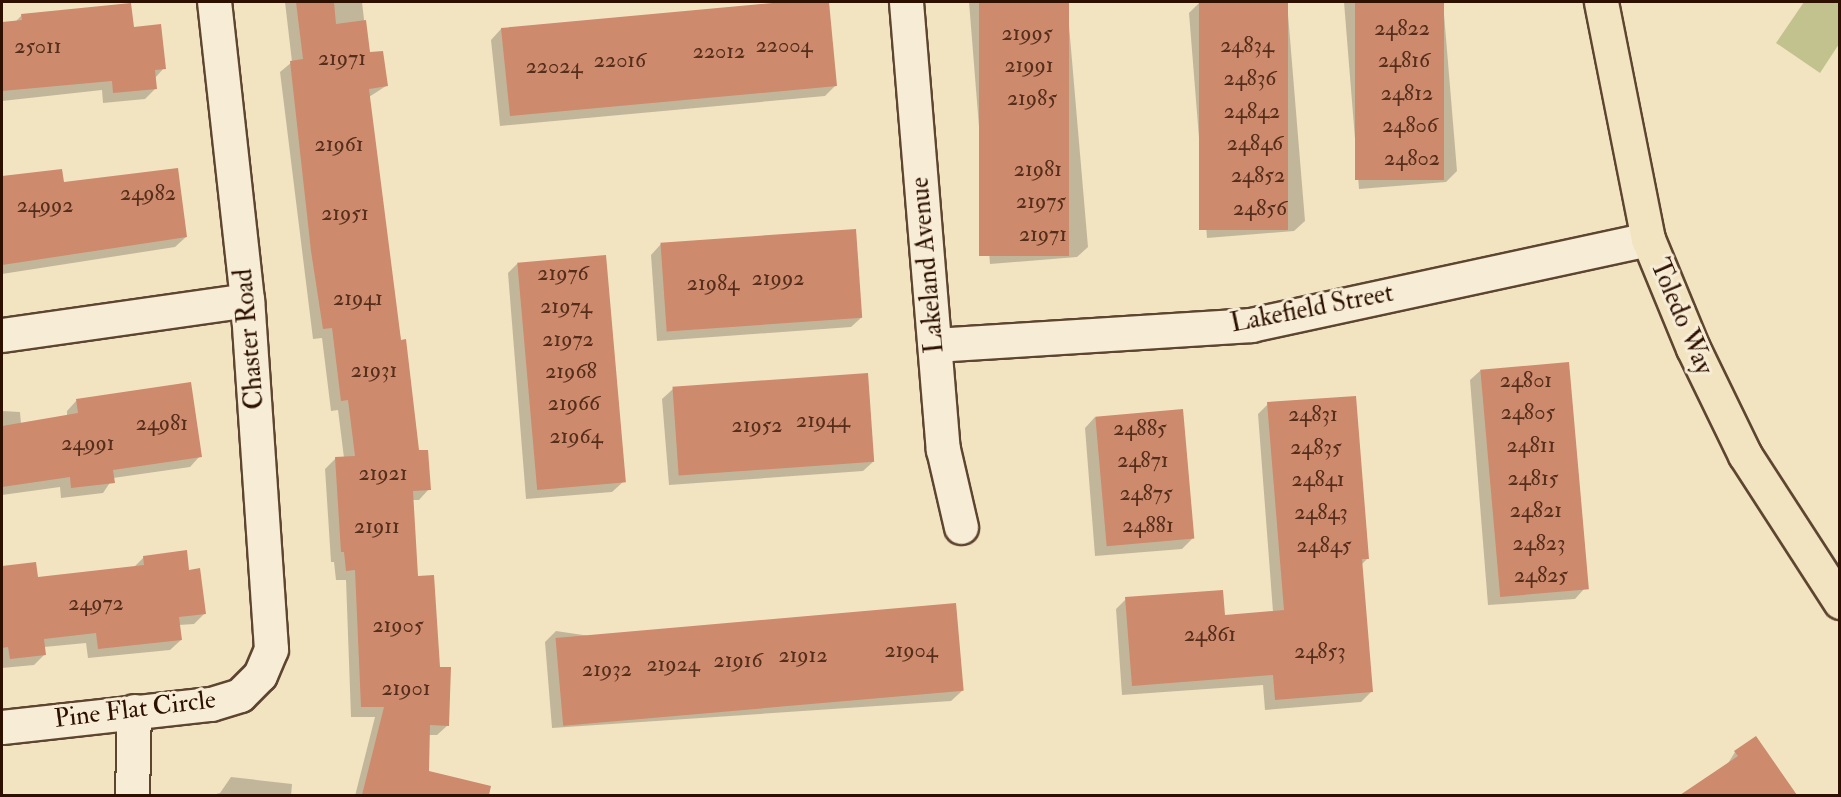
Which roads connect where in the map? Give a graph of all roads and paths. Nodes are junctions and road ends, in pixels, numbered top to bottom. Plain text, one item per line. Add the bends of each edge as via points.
1 (214, 2) edge
2 (906, 2) edge
3 (1601, 2) edge
4 (1648, 239) junction
5 (247, 300) junction
6 (2, 335) edge
7 (935, 345) junction
8 (961, 527) dead end
9 (1839, 602) edge
10 (260, 675) joint
11 (134, 711) junction
12 (2, 727) edge
13 (132, 795) edge

1 - 5 street, Chaster Road
2 - 7 street, Lakeland Avenue
3 - 4 main road, Toledo Way
4 - 7 street, Lakefield Street via 1251,325
4 - 9 main road, Toledo Way via 1693,348 1745,455
5 - 6 street
5 - 10 street, Chaster Road via 272,617 271,649
7 - 8 street, Lakeland Avenue via 943,449
10 - 11 street, Pine Flat Circle via 240,695 211,704
11 - 12 street, Pine Flat Circle
11 - 13 street

